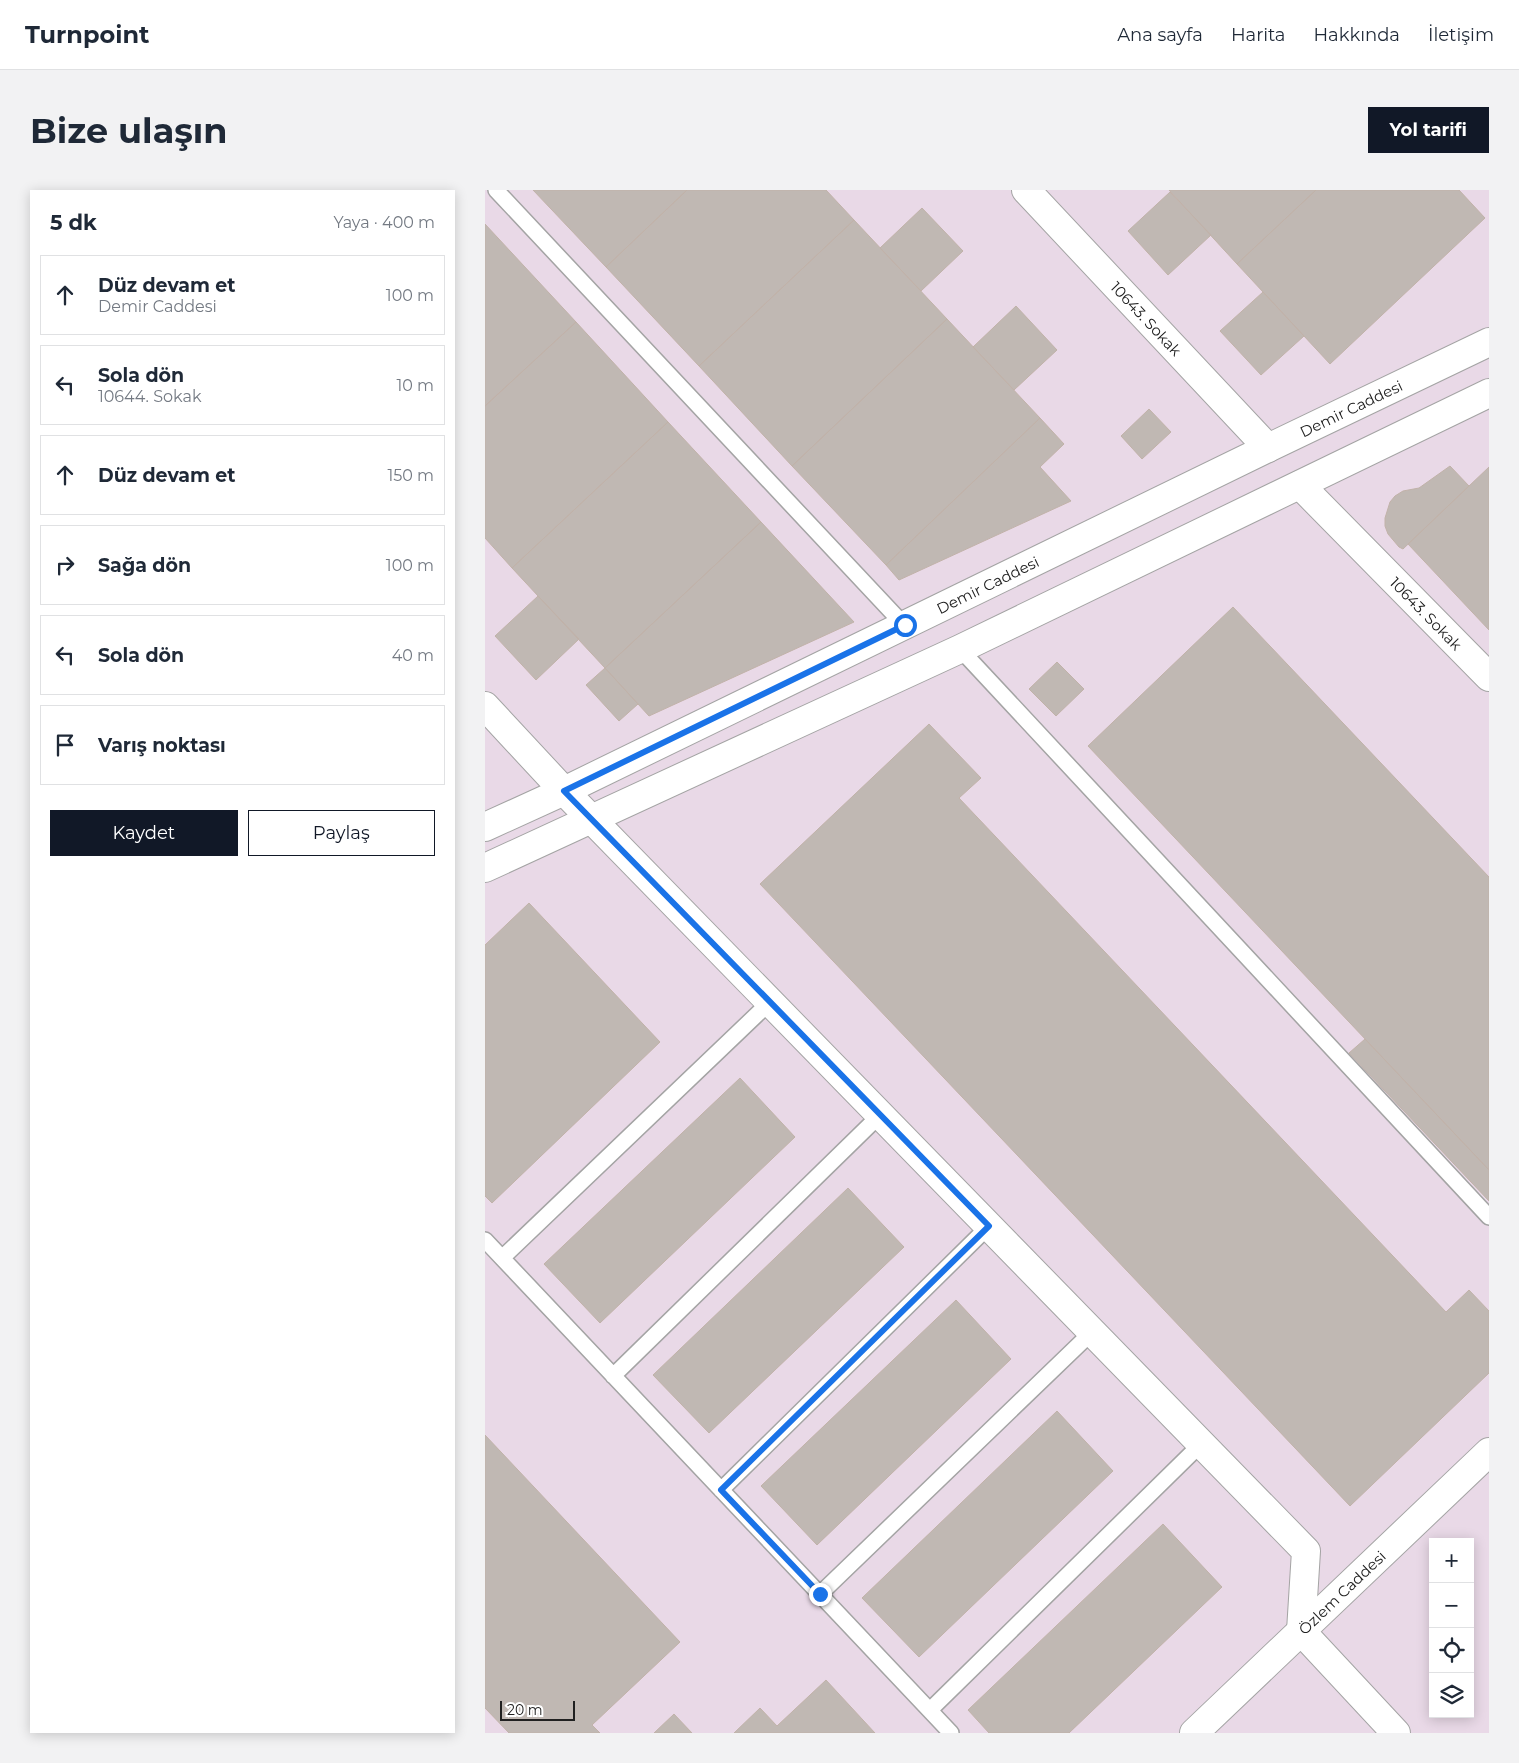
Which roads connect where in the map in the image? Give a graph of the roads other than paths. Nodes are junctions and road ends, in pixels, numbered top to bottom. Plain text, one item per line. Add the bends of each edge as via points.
1 (496, 190) edge
2 (1026, 190) edge
3 (1489, 342) edge
4 (1489, 393) edge
5 (1268, 448) junction
6 (1300, 486) junction
7 (905, 625) junction
8 (960, 650) junction
9 (1489, 677) edge
10 (485, 706) edge
11 (564, 791) junction
12 (593, 820) junction
13 (485, 827) edge
14 (485, 868) edge
15 (771, 1001) junction
16 (880, 1115) junction
17 (1489, 1217) edge
18 (989, 1226) junction
19 (485, 1240) edge
20 (502, 1258) junction
21 (1092, 1332) junction
22 (613, 1376) junction
23 (1201, 1444) junction
24 (1486, 1461) edge
25 (721, 1490) junction
26 (820, 1594) junction
27 (1301, 1631) junction
28 (930, 1710) junction
29 (951, 1733) edge
30 (1194, 1733) edge
31 (1396, 1733) edge

1 - 7 lane
2 - 5 street, 10643. Sokak
3 - 5 street, Demir Caddesi
4 - 6 street
5 - 7 street, Demir Caddesi
6 - 8 street
6 - 9 street, 10643. Sokak
7 - 11 street, Demir Caddesi
8 - 12 street
8 - 17 lane
10 - 11 street
11 - 12 street
11 - 13 street, Demir Caddesi
12 - 14 street
12 - 15 street
15 - 16 street
15 - 20 lane
16 - 18 street
16 - 22 lane
18 - 21 street
18 - 25 lane
19 - 20 lane
20 - 22 lane
21 - 23 street
21 - 26 lane
22 - 25 lane
23 - 27 street via 1306,1551
23 - 28 lane
24 - 27 street, Özlem Caddesi
25 - 26 lane
26 - 28 lane
27 - 30 street, Özlem Caddesi
27 - 31 street
28 - 29 lane

